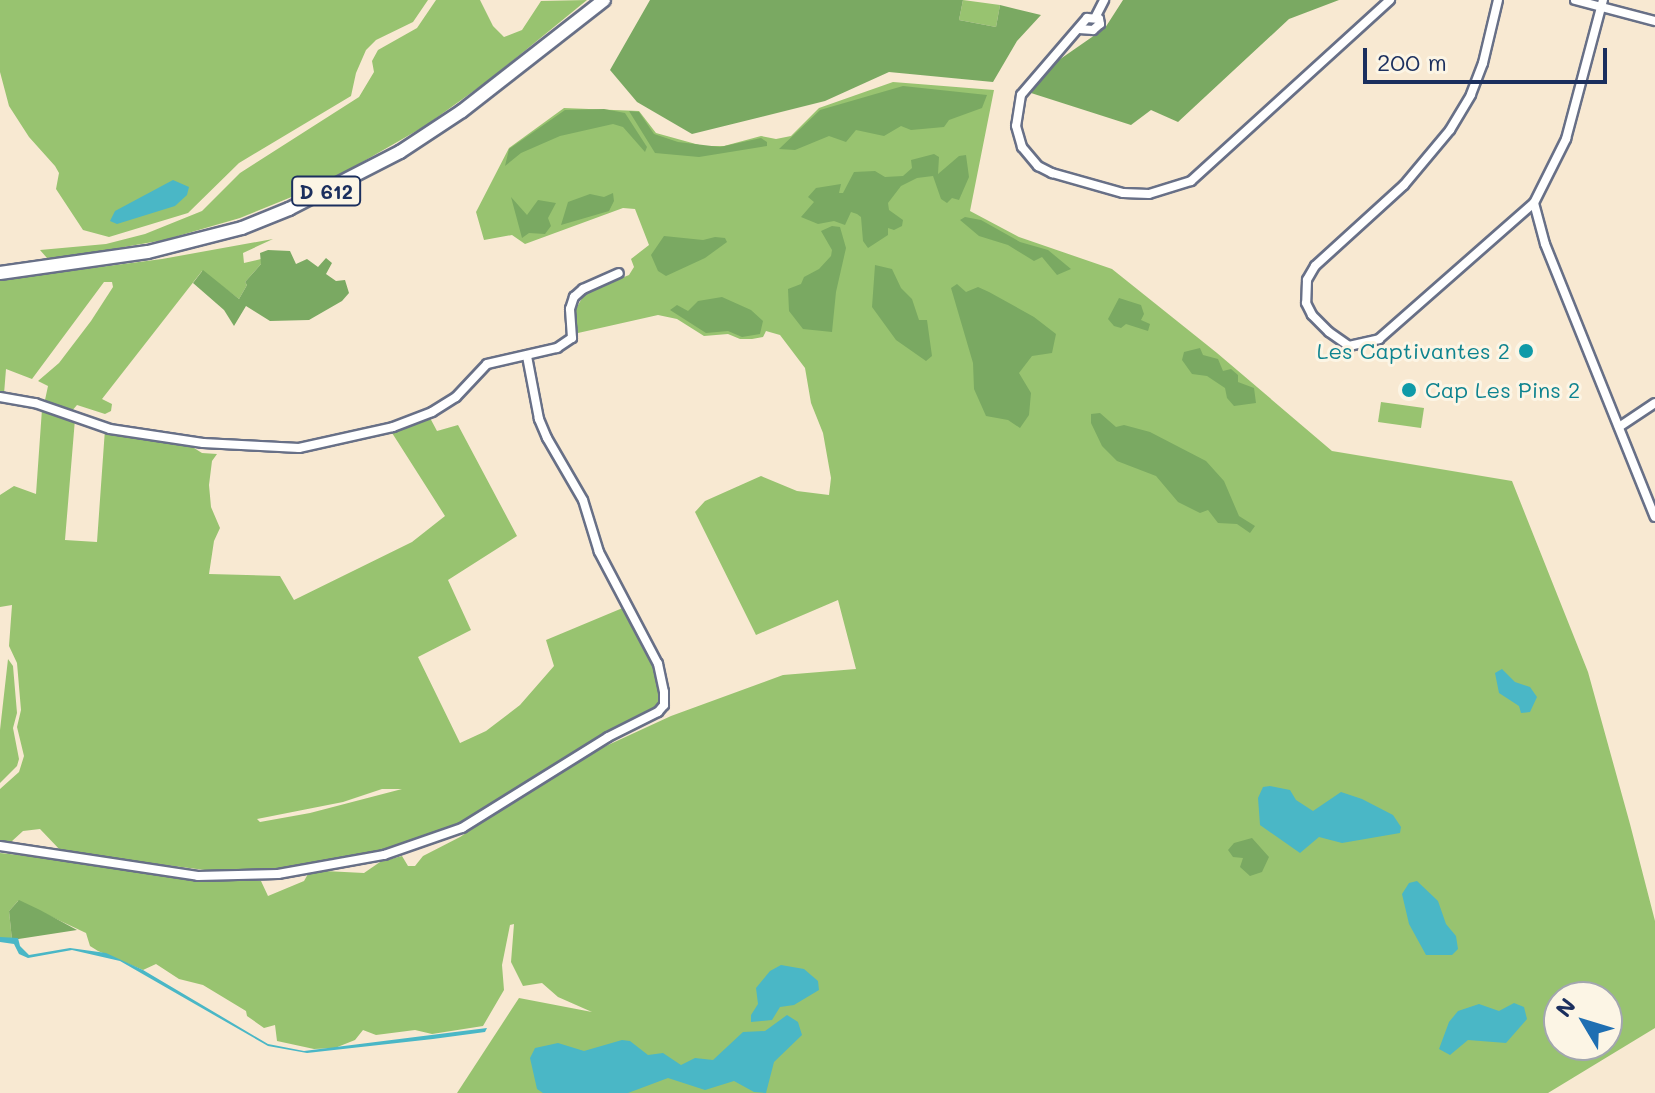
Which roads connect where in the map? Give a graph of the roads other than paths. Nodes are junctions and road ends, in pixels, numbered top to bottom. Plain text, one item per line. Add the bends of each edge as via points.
1 (604, 0) edge
2 (1104, 0) edge
3 (1390, 0) edge
4 (1498, 0) edge
5 (1575, 0) edge
6 (1602, 3) edge
7 (1655, 21) edge
8 (1534, 203) junction
9 (0, 273) edge
10 (619, 273) dead end
11 (527, 356) junction
12 (0, 397) edge
13 (1655, 403) edge
14 (1619, 427) junction
15 (1655, 517) edge
16 (0, 846) edge

1 - 9 highway, D 612 via 413,144 289,209 242,228 148,252
2 - 3 street via 1097,28 1079,29 1030,81 1017,110 1017,134 1026,154 1052,173 1123,193 1157,193 1191,181
4 - 8 street via 1483,63 1450,130 1398,191 1315,266 1307,280 1306,303 1338,340 1355,346 1374,343
5 - 6 street
6 - 7 street
6 - 8 street via 1566,139
8 - 14 street via 1545,244
10 - 11 street via 574,297 572,338
11 - 12 street via 487,364 456,397 432,412 393,427 299,448 203,443 110,429 35,403
11 - 16 street via 547,438 583,500 599,552 658,664 664,692 658,712 462,828 384,855 278,874 198,876
13 - 14 street
14 - 15 street

